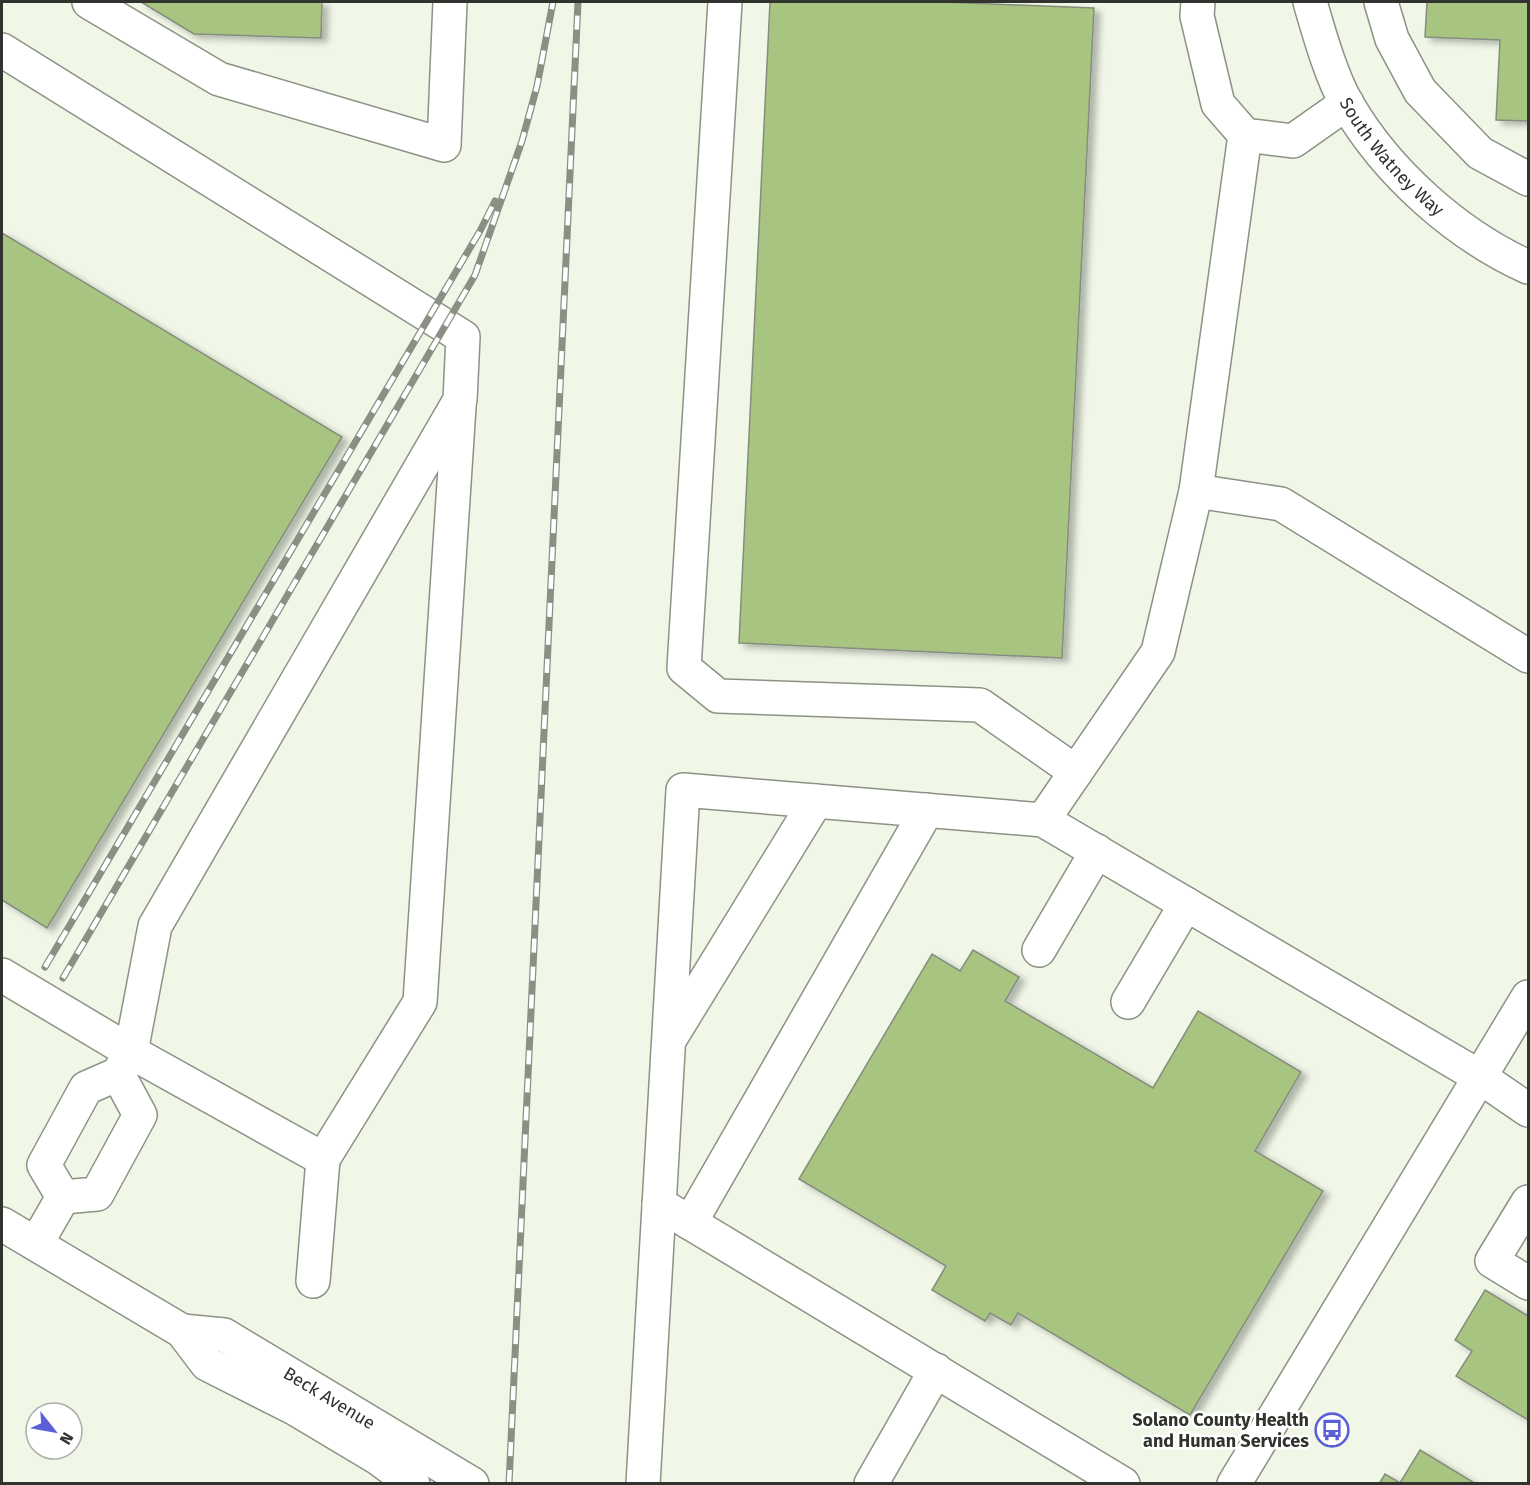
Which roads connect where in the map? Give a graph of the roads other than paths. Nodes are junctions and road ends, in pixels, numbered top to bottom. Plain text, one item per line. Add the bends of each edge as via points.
1 (89, 2) edge
2 (450, 2) edge
3 (725, 2) edge
4 (1198, 2) edge
5 (1310, 2) edge
6 (1381, 2) edge
7 (2, 50) edge
8 (1347, 103) junction
9 (1245, 135) junction
10 (1528, 179) edge
11 (1528, 267) edge
12 (460, 400) junction
13 (1196, 491) junction
14 (1528, 656) edge
15 (1076, 772) junction
16 (816, 801) junction
17 (927, 810) junction
18 (1043, 820) junction
19 (1097, 851) junction
20 (1186, 904) junction
21 (1039, 950) dead end
22 (2, 975) edge
23 (1528, 997) edge
24 (1128, 1002) dead end
25 (668, 1041) junction
26 (125, 1063) junction
27 (1480, 1077) junction
28 (1528, 1110) edge
29 (323, 1159) junction
30 (63, 1197) junction
31 (1528, 1202) edge
32 (659, 1204) junction
33 (690, 1223) junction
34 (2, 1224) edge
35 (36, 1244) junction
36 (313, 1281) dead end
37 (1528, 1283) edge
38 (183, 1330) junction
39 (936, 1370) junction
40 (413, 1484) edge
41 (472, 1484) edge
42 (643, 1484) edge
43 (871, 1484) edge
44 (1123, 1484) edge
45 (1234, 1484) edge

1 - 2 street via 219,79 444,145
3 - 15 street via 684,668 718,696 980,705
4 - 9 street via 1197,16 1218,104
5 - 8 street, South Watney Way
6 - 10 street via 1392,39 1420,91 1480,153
7 - 12 street via 463,337
8 - 9 street via 1293,141
8 - 11 street, South Watney Way via 1375,145 1415,189 1508,258
9 - 13 street
12 - 26 street via 155,926
12 - 29 street via 420,1002
13 - 14 street via 1281,504
13 - 15 street via 1158,652
15 - 18 street
16 - 17 street
16 - 25 street
16 - 25 street via 683,790
17 - 18 street
17 - 33 street
18 - 19 street
19 - 20 street
19 - 21 street
20 - 24 street
20 - 27 street
22 - 26 street
23 - 27 street
25 - 32 street
26 - 29 street
26 - 30 street via 86,1088 44,1165
26 - 30 street via 140,1115 97,1194
27 - 28 street
27 - 45 street
29 - 36 street
30 - 35 street
31 - 37 street via 1492,1262
32 - 33 street
32 - 42 street
33 - 39 street
34 - 35 street, Beck Avenue
35 - 38 street, Beck Avenue
38 - 40 street, Beck Avenue via 207,1364 296,1409 378,1458
38 - 41 street, Beck Avenue via 225,1335
39 - 43 street
39 - 44 street

